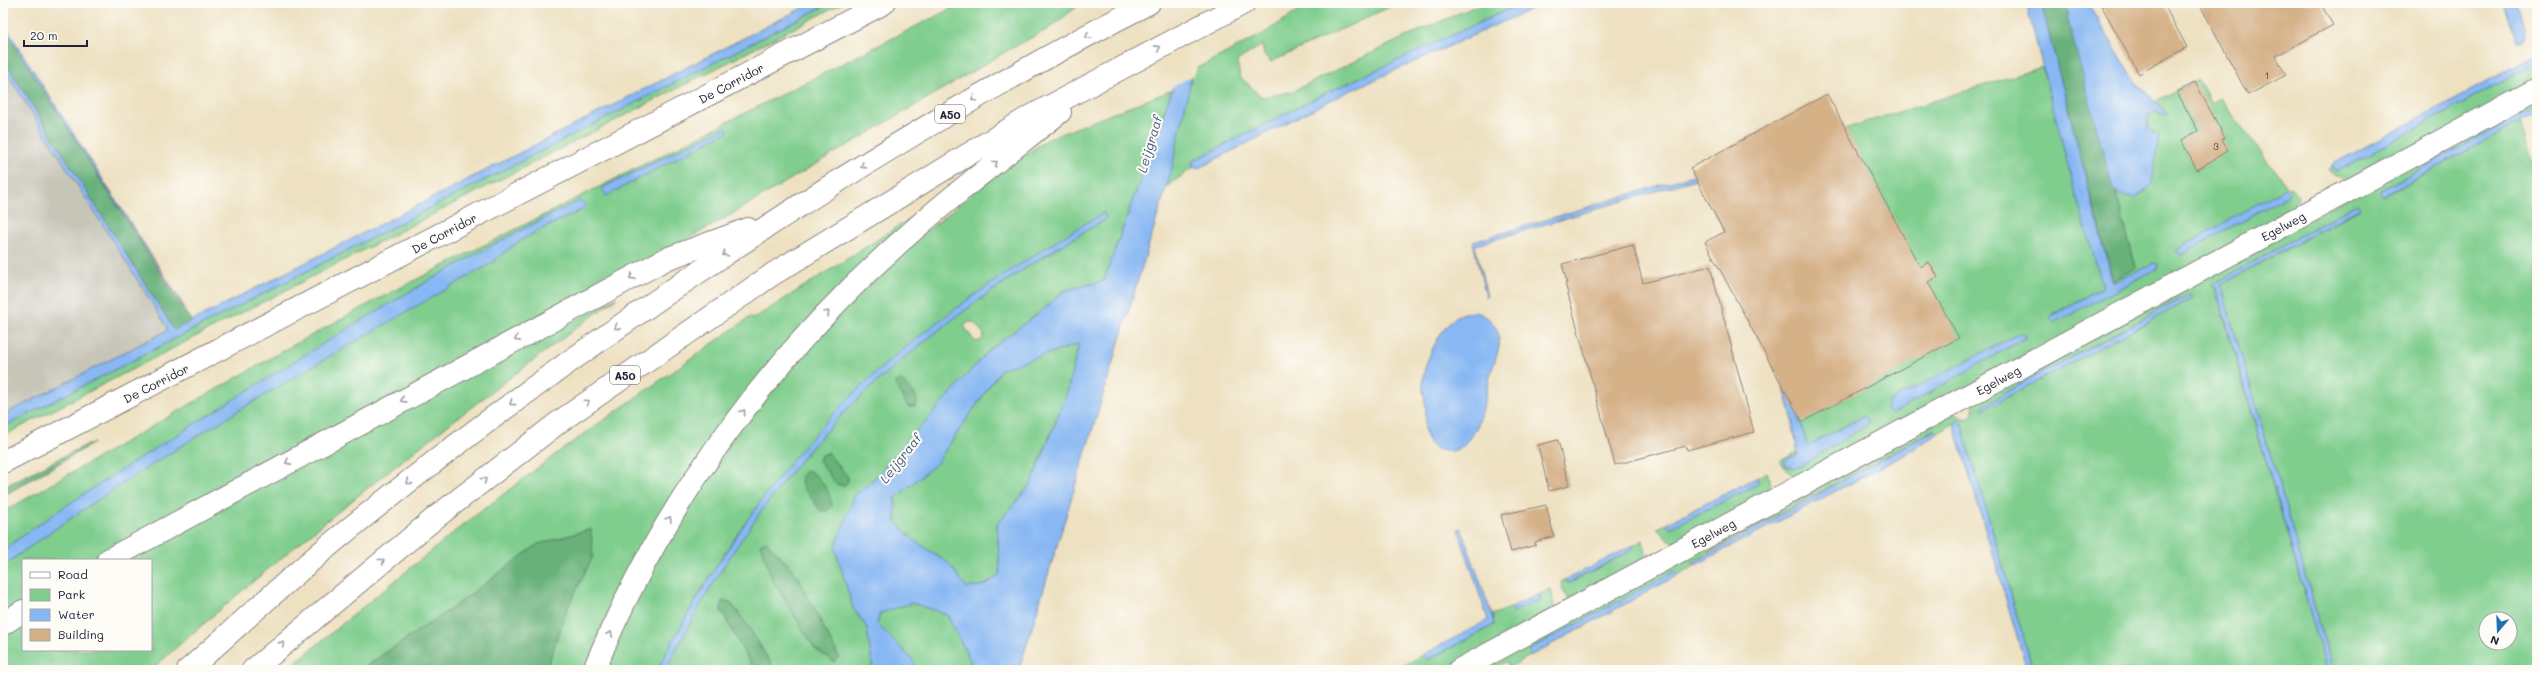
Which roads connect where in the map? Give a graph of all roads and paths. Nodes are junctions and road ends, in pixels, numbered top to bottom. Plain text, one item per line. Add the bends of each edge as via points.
1 (884, 3) edge
2 (1149, 3) edge
3 (1240, 5) edge
4 (1101, 78) junction
5 (2537, 89) edge
6 (781, 217) junction
7 (3, 462) edge
8 (110, 559) edge
9 (22, 612) edge
10 (3, 624) edge
11 (188, 670) edge
12 (253, 670) edge
13 (594, 670) edge
14 (1459, 670) edge

1 - 7 main road, De Corridor
2 -> 6 main road, A50 via 966,104
4 -> 3 main road, A50
12 -> 4 main road, A50 via 435,518 559,422 648,359 773,274 896,196
13 -> 4 main road, A50 via 627,597 673,512 701,468 768,377 855,284 915,228
5 - 14 main road, Egelweg
6 -> 8 main road, A50 via 666,259
6 -> 11 main road, A50 via 629,318 496,415 337,539
9 - 10 main road

